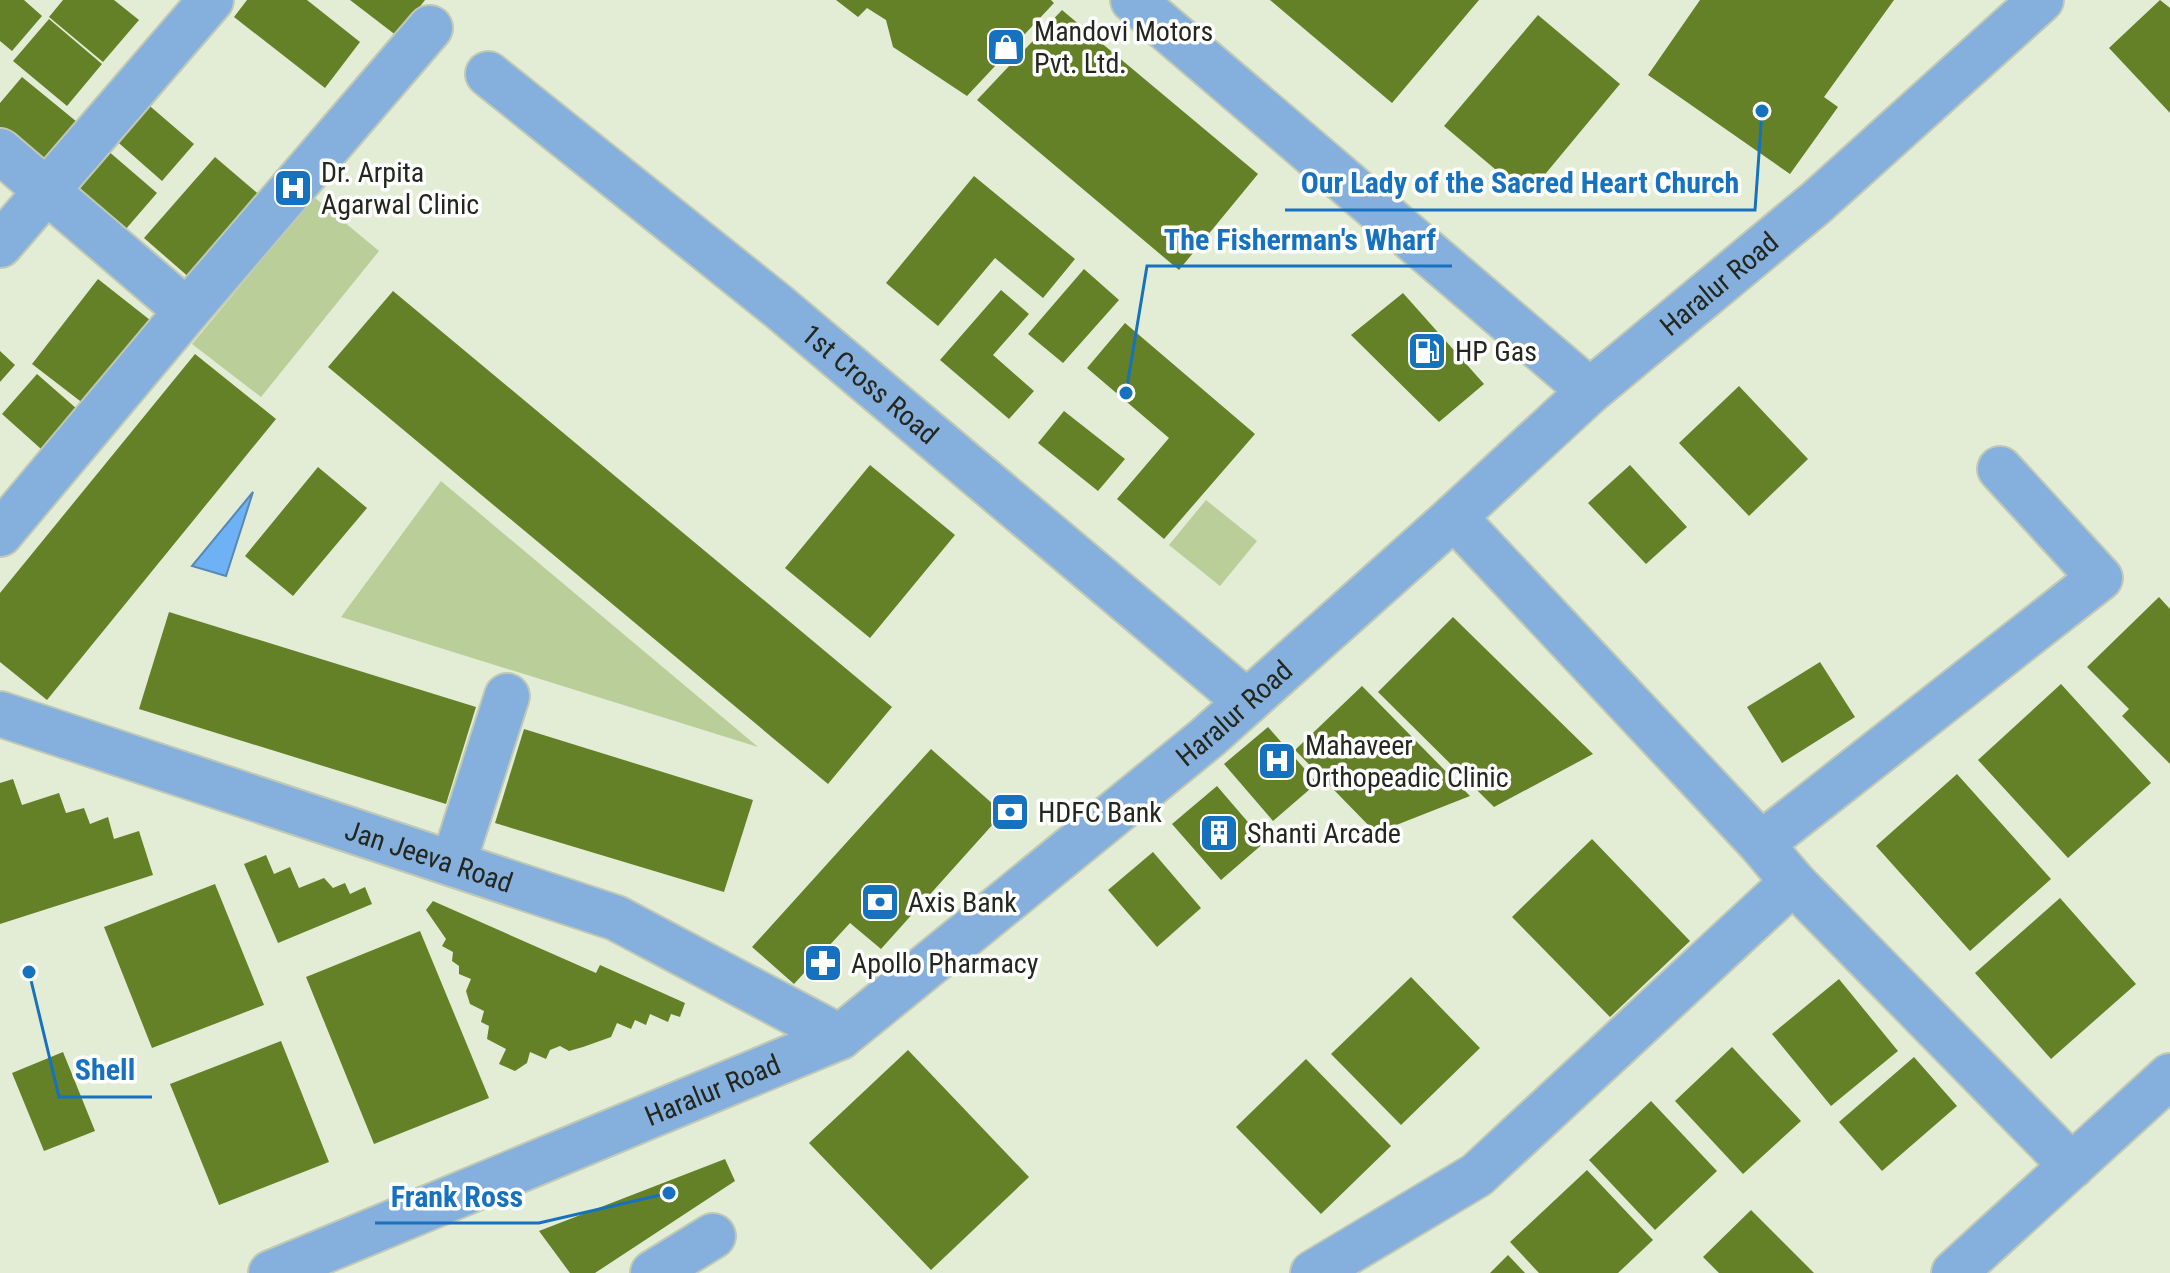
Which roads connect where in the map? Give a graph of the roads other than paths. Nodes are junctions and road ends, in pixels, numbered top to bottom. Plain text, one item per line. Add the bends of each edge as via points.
1 (211, 0) edge
2 (1133, 0) edge
3 (2041, 0) edge
4 (430, 28) dead end
5 (488, 74) dead end
6 (0, 151) edge
7 (47, 191) junction
8 (0, 245) edge
9 (187, 311) junction
10 (1590, 391) junction
11 (2000, 469) dead end
12 (1454, 517) junction
13 (0, 534) edge
14 (507, 696) dead end
15 (1247, 702) junction
16 (0, 714) edge
17 (1761, 844) junction
18 (453, 864) junction
19 (1793, 882) junction
20 (840, 1037) junction
21 (2170, 1076) edge
22 (2072, 1166) junction
23 (713, 1236) dead end
24 (271, 1273) edge
25 (653, 1273) edge
26 (1313, 1273) edge
27 (1954, 1273) edge

1 - 7 street
2 - 10 street
3 - 10 street, Haralur Road via 1817,202
4 - 9 street
5 - 15 street, 1st Cross Road via 779,307
6 - 7 street
7 - 8 street
7 - 9 street
9 - 13 street
10 - 12 street, Haralur Road
11 - 17 street via 2100,578
12 - 15 street, Haralur Road
12 - 17 street
14 - 18 street
15 - 20 street, Haralur Road
16 - 18 street, Jan Jeeva Road
17 - 19 street
18 - 20 street, Jan Jeeva Road via 616,918
19 - 22 street
19 - 26 street via 1477,1175
20 - 24 street, Haralur Road
21 - 22 street
22 - 27 street
23 - 25 street

